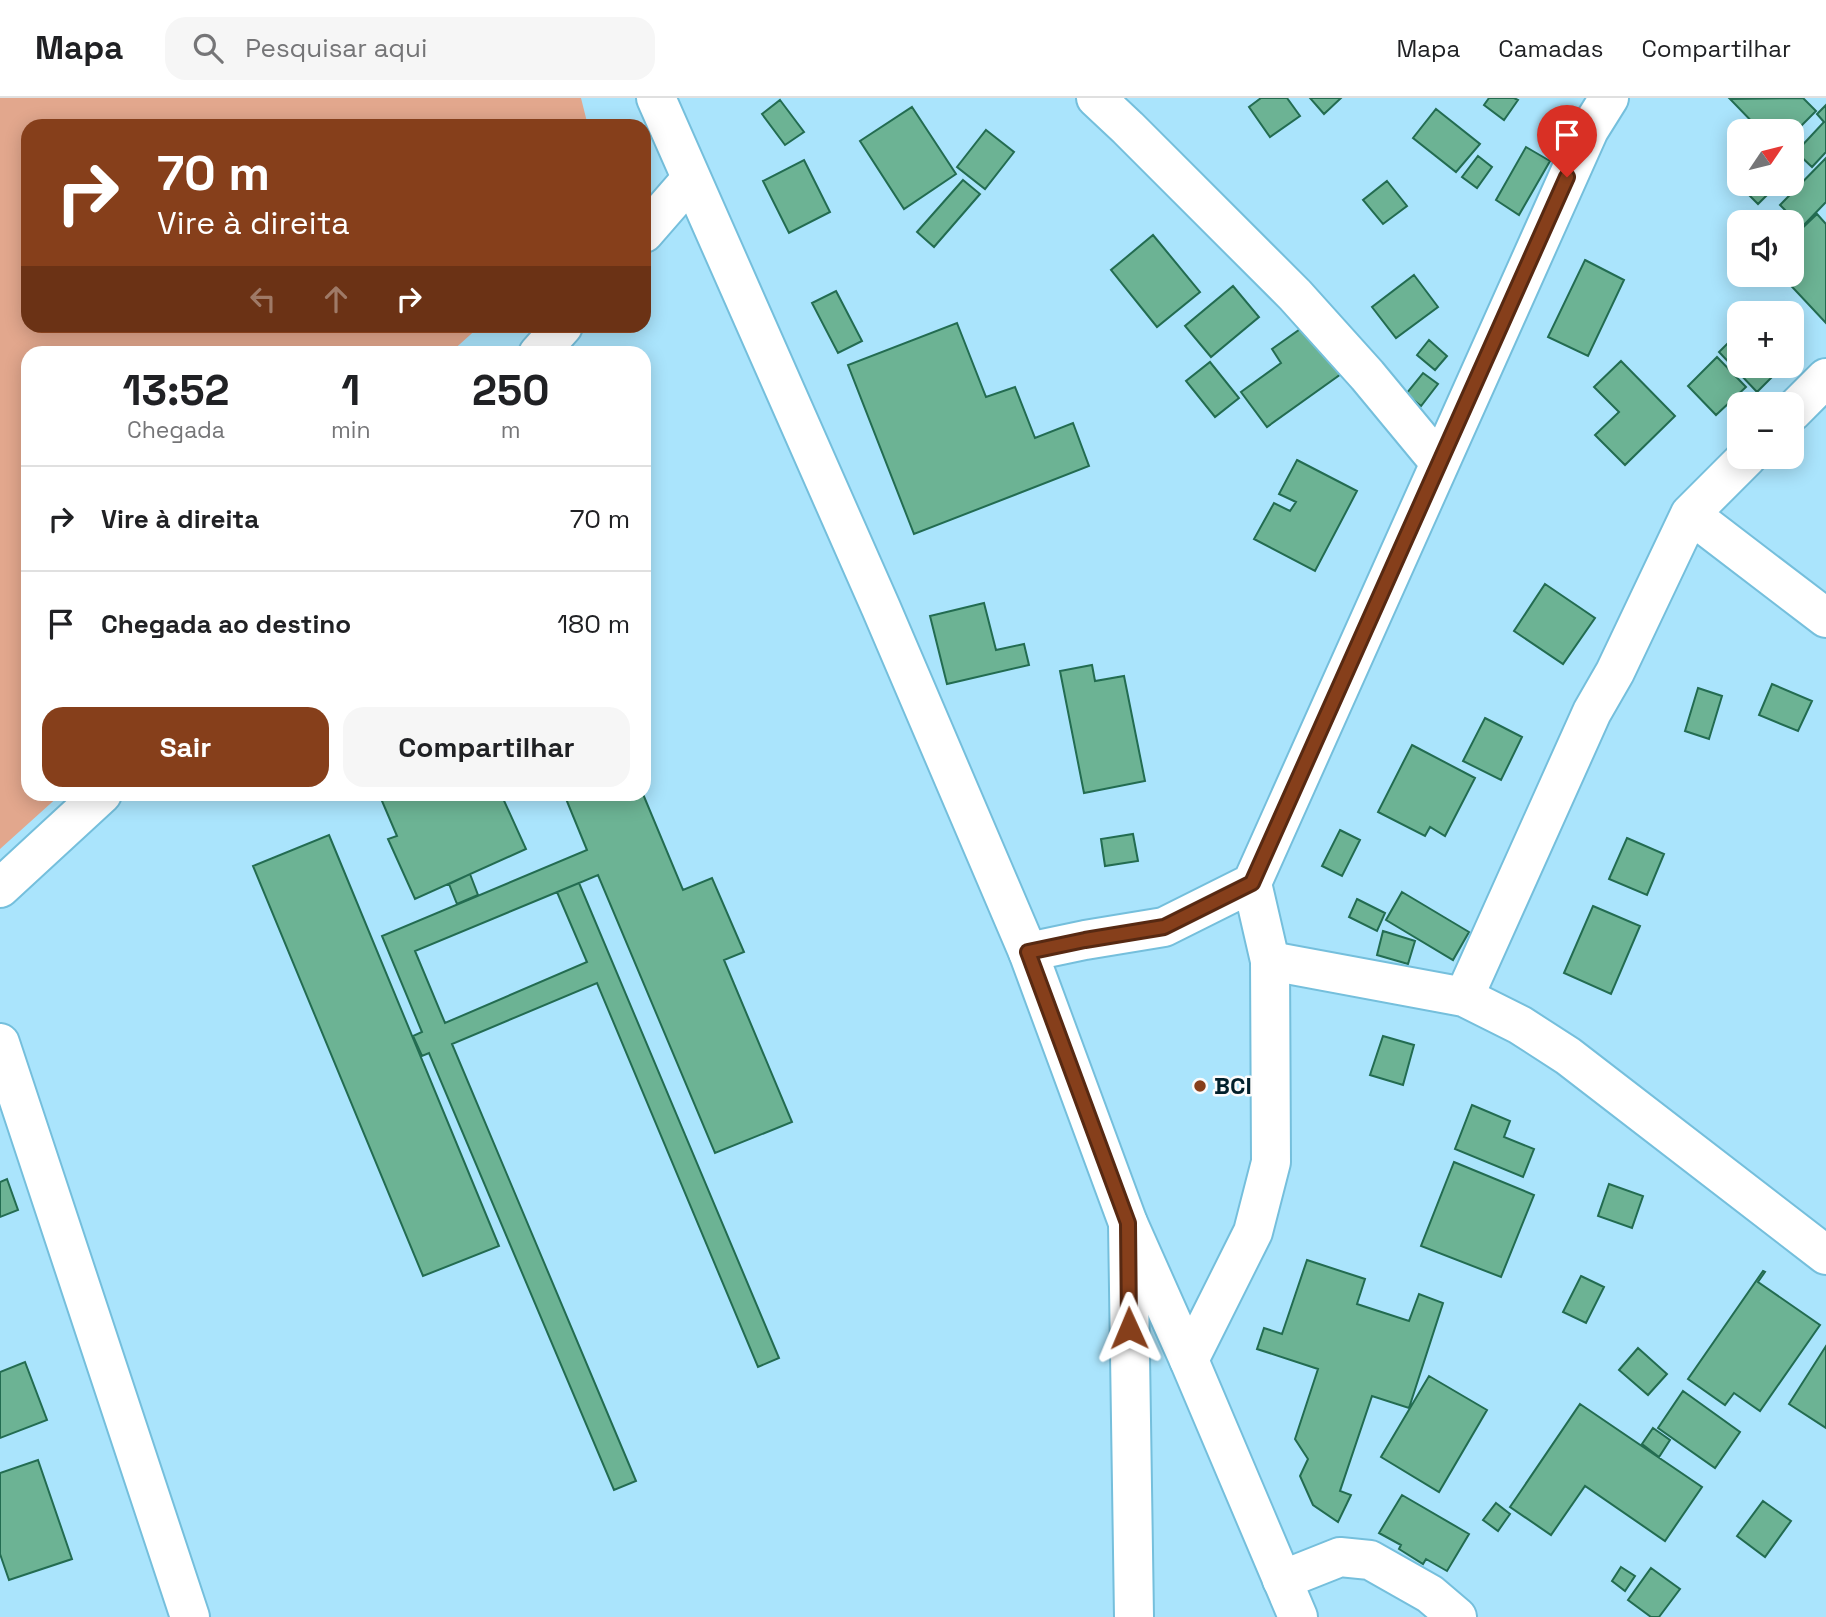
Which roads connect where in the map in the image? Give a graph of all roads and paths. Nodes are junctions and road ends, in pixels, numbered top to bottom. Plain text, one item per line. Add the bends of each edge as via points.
1 (656, 98) edge
2 (1096, 98) edge
3 (1609, 98) edge
4 (691, 179) junction
5 (651, 225) edge
6 (1826, 378) edge
7 (1804, 400) edge
8 (1439, 462) junction
9 (1735, 469) edge
10 (1690, 514) junction
11 (1826, 618) edge
12 (94, 801) edge
13 (1252, 883) junction
14 (0, 888) edge
15 (1028, 952) junction
16 (1270, 961) junction
17 (1464, 997) junction
18 (0, 1042) edge
19 (1128, 1223) junction
20 (1826, 1255) edge
21 (1189, 1360) junction
22 (1282, 1580) junction
23 (190, 1617) edge
24 (1133, 1617) edge
25 (1298, 1617) edge
26 (1457, 1617) edge

1 - 4 main road
2 - 8 main road via 1294,295
3 - 8 main road via 1589,130
4 - 5 main road
4 - 15 main road
6 - 7 main road
8 - 13 main road
9 - 10 main road
10 - 11 main road
10 - 17 main road via 1592,712
12 - 14 main road
13 - 15 main road via 1164,927
13 - 16 main road
15 - 19 main road
16 - 17 main road
16 - 21 main road via 1271,1162 1253,1232
17 - 20 main road via 1567,1056
18 - 23 main road
19 - 21 main road
19 - 24 main road
21 - 22 main road
22 - 25 main road
22 - 26 main road via 1340,1557 1370,1560 1430,1594

